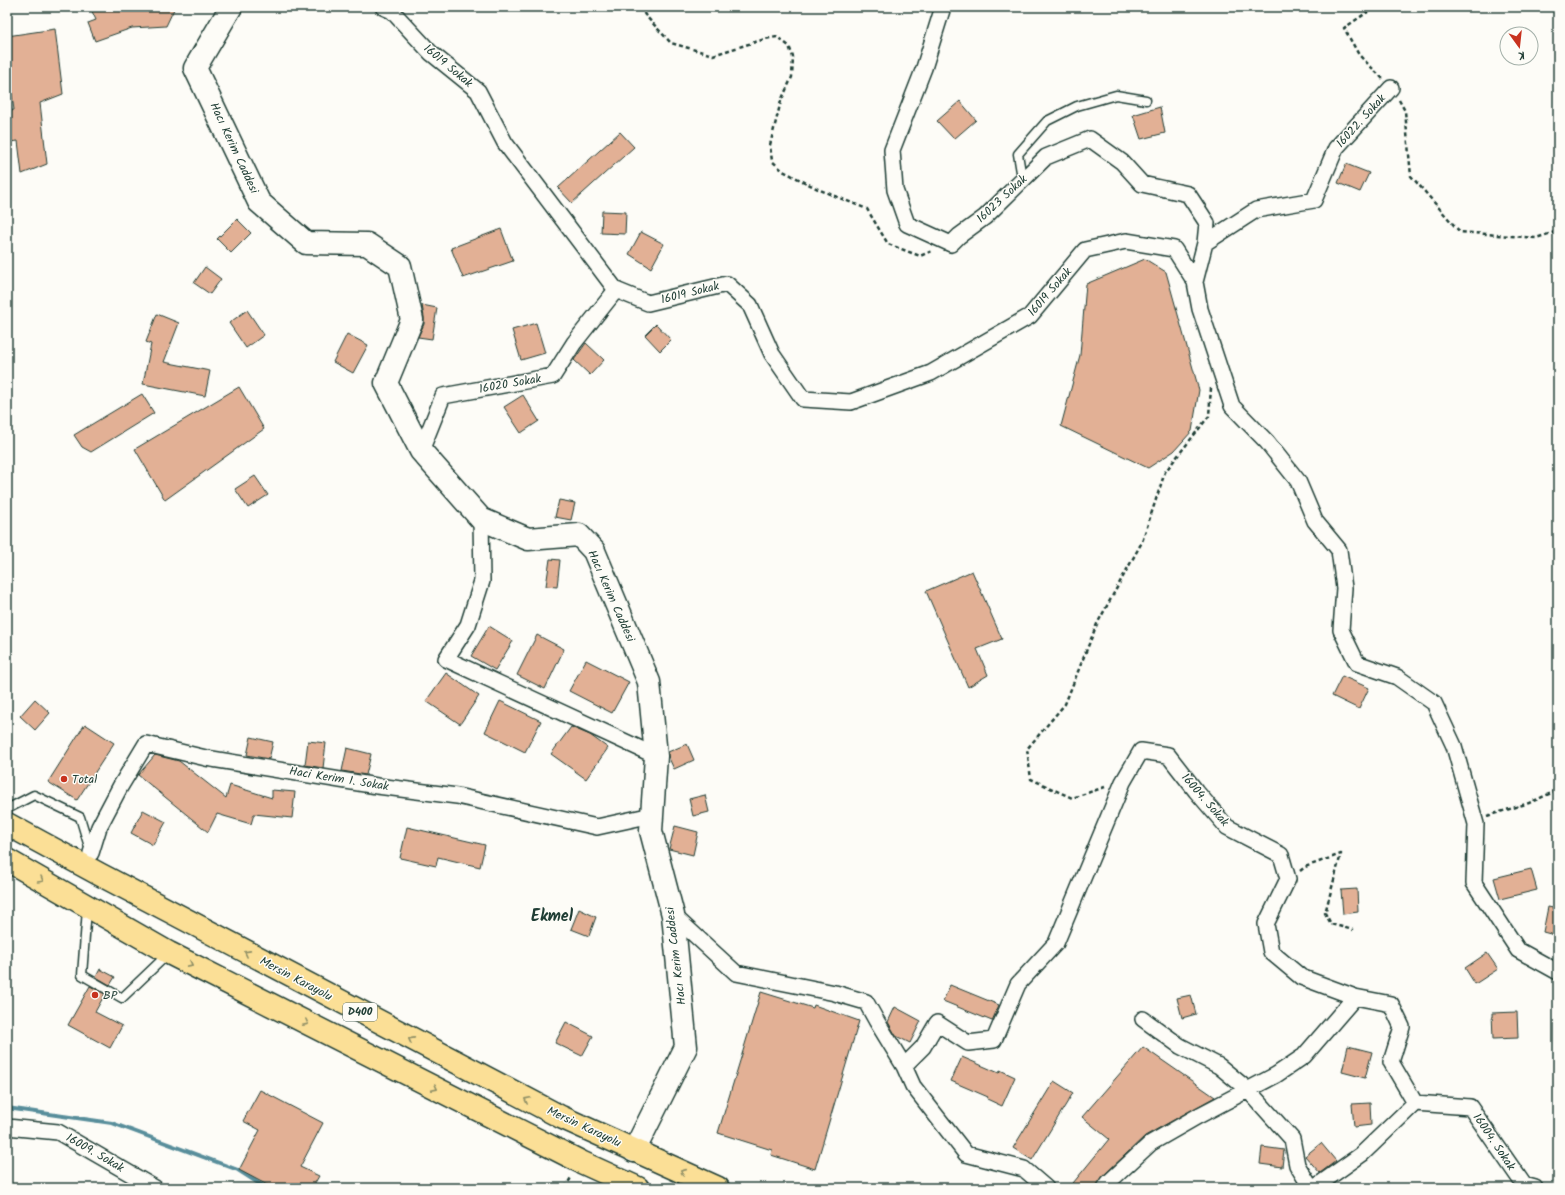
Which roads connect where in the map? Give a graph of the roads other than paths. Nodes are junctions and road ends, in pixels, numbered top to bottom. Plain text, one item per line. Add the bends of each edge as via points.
1 (231, 7) edge
2 (383, 7) edge
3 (943, 7) edge
4 (1391, 88) road end
5 (1146, 100) dead end
6 (1026, 177) junction
7 (1205, 243) junction
8 (1195, 282) junction
9 (616, 290) junction
10 (421, 451) junction
11 (481, 519) junction
12 (656, 756) junction
13 (7, 809) edge
14 (652, 815) junction
15 (7, 824) edge
16 (92, 853) junction
17 (7, 860) edge
18 (98, 874) junction
19 (87, 906) junction
20 (673, 915) junction
21 (169, 953) junction
22 (1558, 972) edge
23 (1355, 997) junction
24 (1143, 1019) dead end
25 (904, 1066) junction
26 (1248, 1090) junction
27 (1415, 1103) junction
28 (7, 1127) edge
29 (634, 1151) junction
30 (155, 1188) edge
31 (638, 1188) edge
32 (718, 1188) edge
33 (1046, 1188) edge
34 (1105, 1188) edge
35 (1313, 1188) edge
36 (1535, 1188) edge

1 - 10 street, Hacı Kerim Caddesi via 195,68 259,202 306,242 367,244 400,266 412,320 386,383
2 - 9 street, 16019 Sokak via 392,11 431,53 478,91 505,143
3 - 6 street, 16023 Sokak via 924,68 892,150 895,190 907,224 951,244 985,217
4 - 7 street, 16022. Sokak via 1336,148 1314,200 1256,210
5 - 6 lane via 1116,95 1077,106 1047,121 1018,154 1021,172
6 - 7 street, 16023 Sokak via 1046,157 1090,139 1122,162 1142,184 1188,194 1207,223
7 - 8 street, 16023 Sokak
8 - 9 street, 16019 Sokak via 1174,249 1126,241 1085,250 1030,316 931,373 851,402 804,399 772,354 750,306 727,284 648,303
8 - 22 street via 1200,309 1232,406 1267,442 1298,481 1315,521 1340,550 1344,588 1341,630 1357,663 1396,677 1434,703 1454,746 1476,824 1474,883 1518,950
9 - 10 street, 16020 Sokak via 574,343 553,376 443,396
10 - 11 street, Hacı Kerim Caddesi
11 - 12 street, Hacı Kerim Caddesi via 528,539 579,535 594,551 649,682
11 - 12 street via 482,581 468,625 446,659
12 - 14 street, Hacı Kerim Caddesi
13 - 16 lane via 34,795 80,817
14 - 16 street, Haci Kerim 1. Sokak via 597,827 457,796 377,786 206,758 146,744 99,827
14 - 20 street, Hacı Kerim Caddesi via 651,831
15 - 18 highway, Mersin Karayolu / D400
16 - 18 lane
17 -> 19 highway
29 -> 18 highway, Mersin Karayolu / D400 via 457,1064
19 - 21 highway
19 - 21 lane via 82,974 122,998
20 - 25 street via 736,973 836,993 866,1002
20 - 29 street, Hacı Kerim Caddesi via 686,1047
21 -> 31 highway via 581,1162
23 - 25 street, 16004. Sokak via 1301,977 1271,952 1266,924 1288,879 1281,855 1227,827 1168,755 1141,751 1123,782 1056,943 1018,984 994,1040 968,1043 937,1023 923,1047
23 - 26 street via 1304,1056
23 - 27 street via 1391,1004 1402,1026 1391,1062
24 - 26 street via 1180,1046 1219,1066
25 - 33 street via 913,1086 966,1154 1024,1169
26 - 34 street via 1151,1143
26 - 35 street via 1292,1139 1296,1165
27 - 35 street via 1362,1154
27 - 36 street, 16004. Sokak via 1470,1107 1524,1184
28 - 30 street, 16009. Sokak via 58,1132
32 -> 29 highway, Mersin Karayolu / D400

